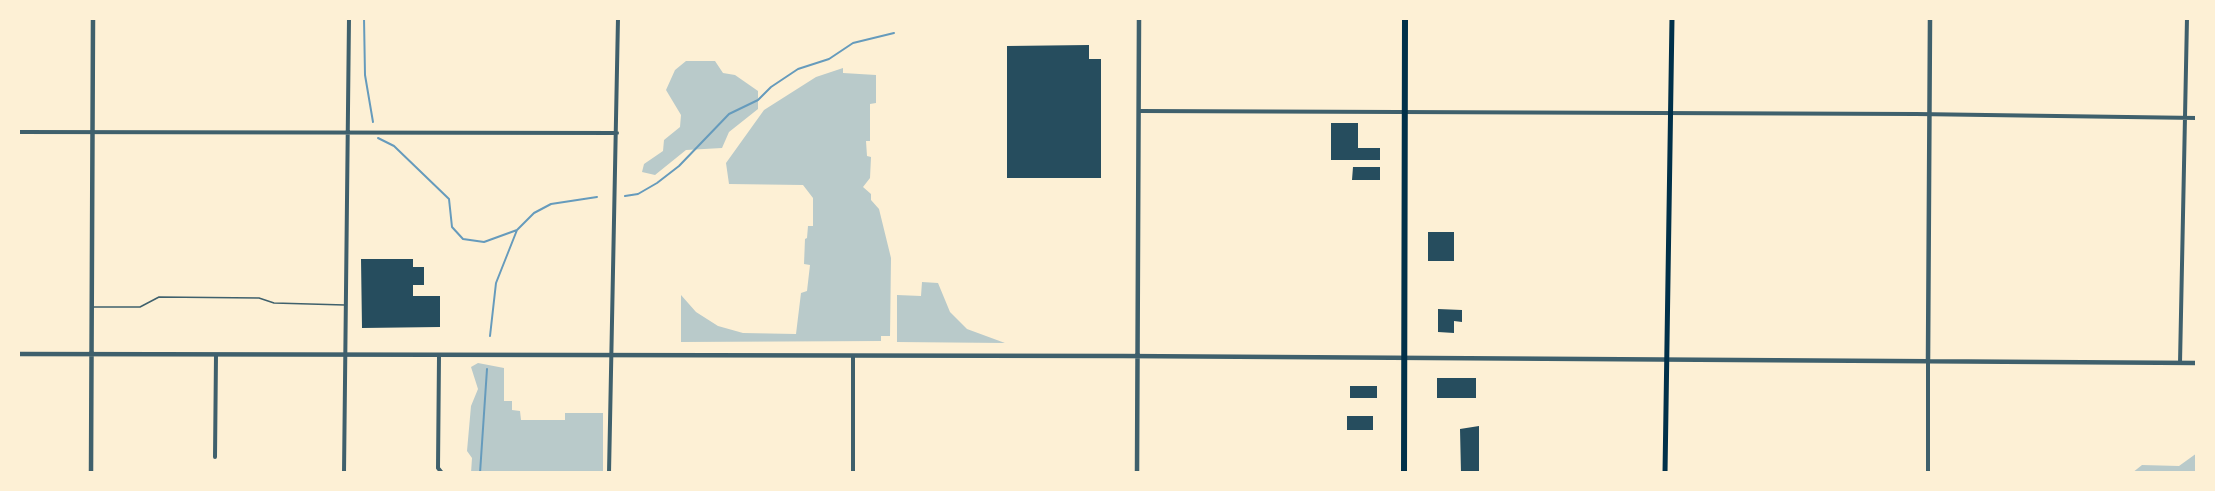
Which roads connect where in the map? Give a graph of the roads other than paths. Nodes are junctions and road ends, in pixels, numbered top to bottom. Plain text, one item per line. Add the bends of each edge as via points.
1 (93, 18) edge
2 (349, 18) edge
3 (618, 18) edge
4 (1139, 18) edge
5 (1405, 18) edge
6 (1672, 18) edge
7 (1930, 18) edge
8 (2187, 18) edge
9 (1139, 111) junction
10 (1405, 112) junction
11 (1671, 113) junction
12 (1930, 114) junction
13 (2186, 118) junction
14 (2197, 118) edge
15 (18, 132) edge
16 (92, 132) junction
17 (348, 133) junction
18 (617, 133) junction
19 (346, 304) junction
20 (91, 307) junction
21 (18, 354) edge
22 (91, 355) junction
23 (216, 355) junction
24 (345, 356) junction
25 (439, 356) junction
26 (610, 356) junction
27 (853, 356) junction
28 (1138, 356) junction
29 (1405, 359) junction
30 (1667, 360) junction
31 (1928, 361) junction
32 (2180, 363) junction
33 (2197, 363) edge
34 (215, 457) dead end
35 (91, 473) edge
36 (344, 473) edge
37 (442, 473) edge
38 (609, 473) edge
39 (853, 473) edge
40 (1137, 473) edge
41 (1404, 473) edge
42 (1665, 473) edge
43 (1928, 473) edge

1 - 16 street
2 - 17 street
3 - 18 street
4 - 9 street
5 - 10 highway
6 - 11 main road
7 - 12 street
8 - 13 street
9 - 10 street
9 - 28 street
10 - 11 street
10 - 29 highway
11 - 12 street
11 - 30 main road
12 - 13 street
12 - 31 street
13 - 14 street
13 - 32 street
15 - 16 street
16 - 17 street
16 - 20 street
17 - 18 street
17 - 19 street
18 - 26 street
19 - 20 lane via 274,303 259,297 159,297 140,307
19 - 24 street
20 - 22 street
21 - 22 street
22 - 23 street
22 - 35 street
23 - 24 street
23 - 34 street
24 - 25 street
24 - 36 street
25 - 26 street
25 - 37 street via 438,468
26 - 27 street
26 - 38 street
27 - 28 street
27 - 39 street
28 - 29 street
28 - 40 street
29 - 30 street
29 - 41 highway
30 - 31 street
30 - 42 main road
31 - 32 street
31 - 43 street
32 - 33 street

